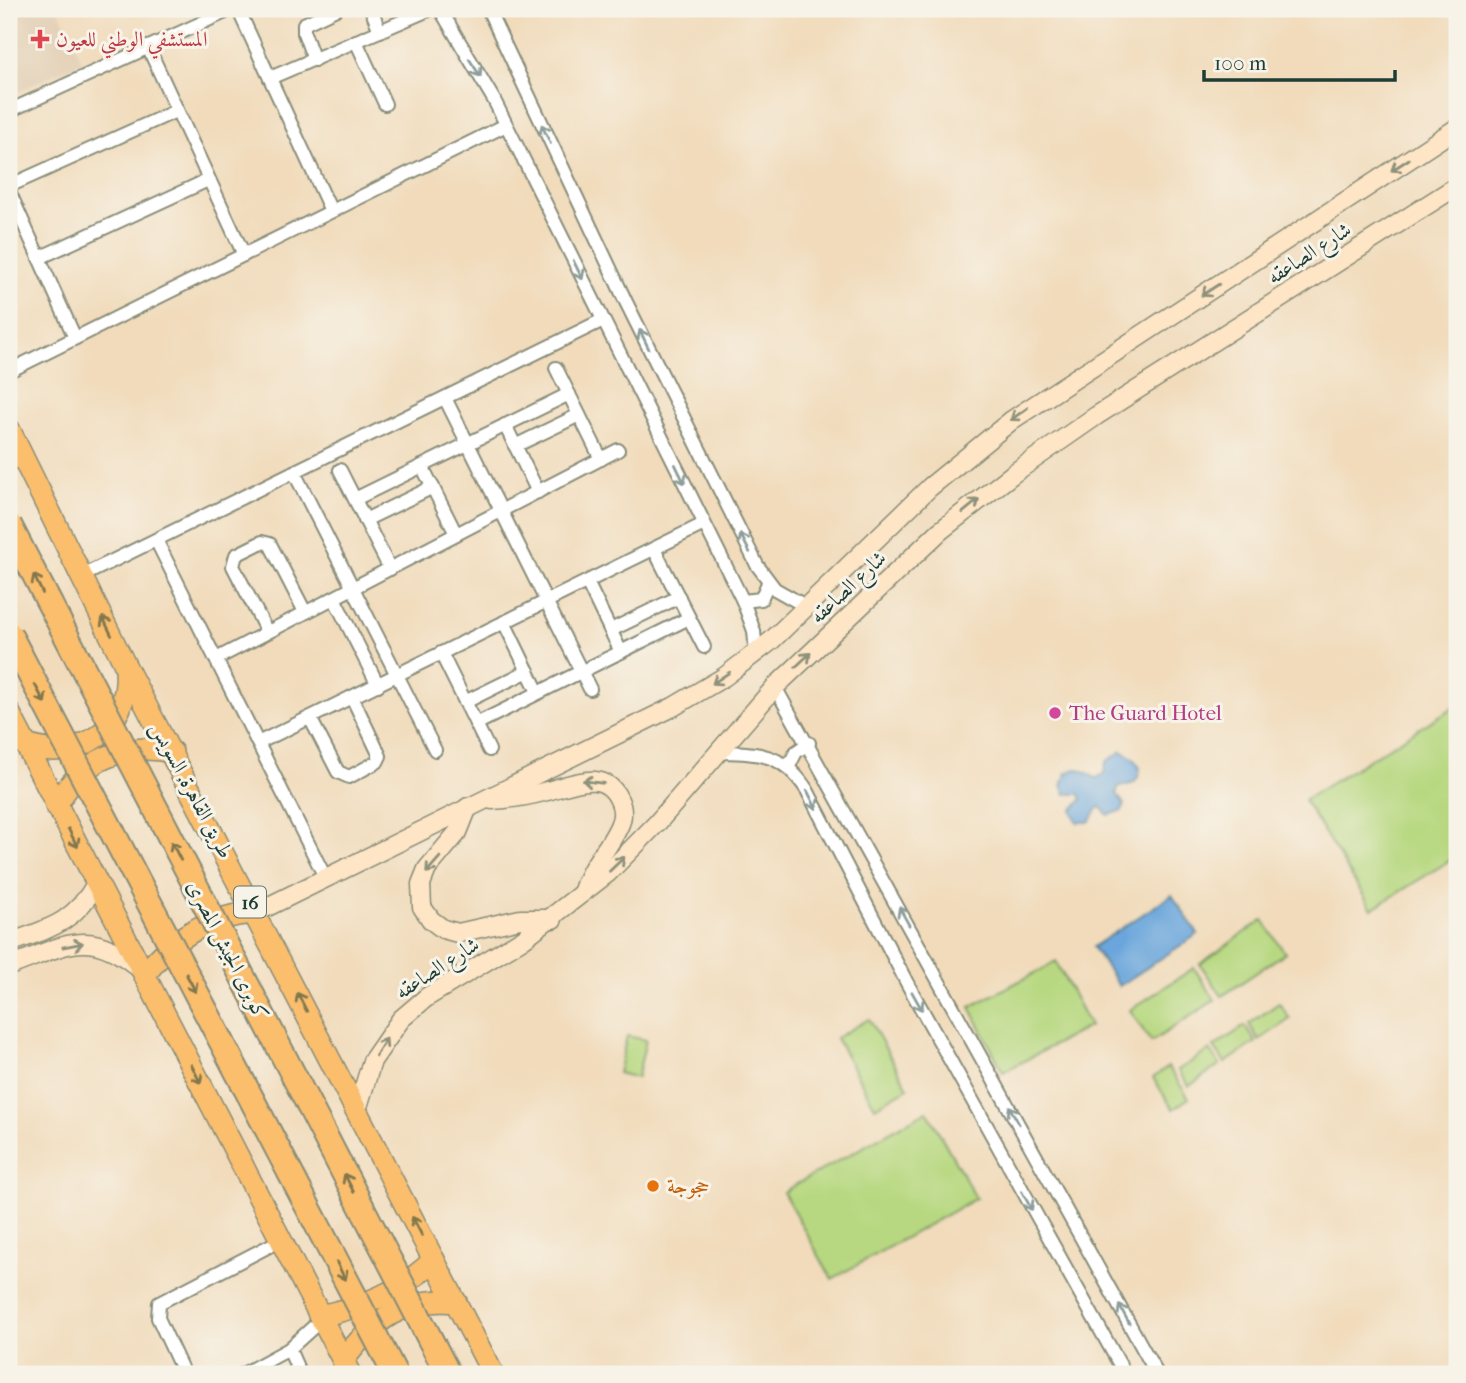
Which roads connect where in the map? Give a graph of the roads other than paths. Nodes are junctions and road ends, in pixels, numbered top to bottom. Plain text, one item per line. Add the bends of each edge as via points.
1 (232, 9) edge
2 (238, 9) edge
3 (336, 9) edge
4 (371, 9) edge
5 (431, 9) edge
6 (440, 9) edge
7 (488, 9) edge
8 (380, 31) junction
9 (356, 41) junction
10 (148, 47) junction
11 (314, 60) junction
12 (270, 78) junction
13 (385, 104) dead end
14 (9, 111) edge
15 (176, 111) junction
16 (506, 125) junction
17 (1457, 128) edge
18 (208, 180) junction
19 (1457, 186) edge
20 (9, 189) edge
21 (331, 211) junction
22 (244, 255) junction
23 (39, 258) junction
24 (603, 320) junction
25 (75, 338) junction
26 (556, 368) dead end
27 (9, 371) edge
28 (569, 394) junction
29 (444, 398) junction
30 (579, 415) junction
31 (505, 425) junction
32 (9, 429) edge
33 (468, 443) junction
34 (516, 446) junction
35 (618, 450) dead end
36 (601, 459) junction
37 (422, 466) junction
38 (340, 470) dead end
39 (294, 472) junction
40 (433, 487) junction
41 (538, 492) junction
42 (355, 499) junction
43 (502, 511) junction
44 (365, 520) junction
45 (704, 524) junction
46 (9, 525) edge
47 (456, 534) junction
48 (156, 540) junction
49 (654, 549) junction
50 (390, 569) junction
51 (82, 576) junction
52 (587, 582) junction
53 (768, 583) junction
54 (353, 588) junction
55 (679, 597) junction
56 (334, 598) junction
57 (743, 601) junction
58 (546, 602) junction
59 (807, 607) junction
60 (305, 612) junction
61 (690, 618) junction
62 (504, 622) junction
63 (611, 630) junction
64 (267, 632) junction
65 (9, 634) edge
66 (704, 647) dead end
67 (621, 652) junction
68 (441, 653) junction
69 (756, 653) junction
70 (216, 659) junction
71 (126, 667) junction
72 (528, 671) junction
73 (580, 672) junction
74 (396, 675) junction
75 (378, 685) junction
76 (775, 687) junction
77 (590, 689) dead end
78 (538, 692) junction
79 (352, 697) junction
80 (465, 702) junction
81 (9, 712) edge
82 (310, 718) junction
83 (476, 724) junction
84 (258, 743) junction
85 (809, 743) junction
86 (24, 744) junction
87 (435, 750) dead end
88 (489, 750) dead end
89 (172, 752) junction
90 (715, 752) junction
91 (789, 766) junction
92 (474, 803) junction
93 (56, 806) junction
94 (326, 877) junction
95 (96, 884) junction
96 (581, 896) junction
97 (255, 913) junction
98 (553, 919) junction
99 (10, 956) edge
100 (145, 974) junction
101 (357, 1110) junction
102 (281, 1240) junction
103 (434, 1260) junction
104 (456, 1302) junction
105 (320, 1318) junction
106 (289, 1349) junction
107 (346, 1368) edge
108 (184, 1374) edge
109 (243, 1374) edge
110 (300, 1374) edge
111 (395, 1374) edge
112 (448, 1374) edge
113 (493, 1374) edge
114 (1125, 1374) edge
115 (1157, 1374) edge

1 - 10 street
2 - 12 street
3 - 11 street via 304,24
4 - 8 street
5 - 8 street
6 -> 16 street
53 -> 7 street via 631,313
8 - 9 street
9 - 11 street
9 - 13 street
10 - 14 street
10 - 15 street
11 - 12 street
12 - 21 street
15 - 18 street
15 - 20 street
16 - 21 street
16 -> 24 street
17 -> 59 street, شارع الصاعقه via 1012,420 930,487
18 - 22 street
18 - 23 street
76 -> 19 street, شارع الصاعقه via 940,531 1014,473 1096,415
20 - 23 street
21 - 22 street
22 - 25 street
23 - 25 street
24 - 29 street
24 -> 45 street
25 - 27 street
26 - 28 street
28 - 30 street
28 - 31 street
29 - 33 street
29 - 39 street
30 - 34 street
30 - 36 street
31 - 33 street
31 - 34 street
32 - 51 main road, طريق القاهرة, السويس / 16
33 - 37 street
33 - 43 street
34 - 41 street
35 - 36 street
36 - 41 street
37 - 40 street
37 - 42 street
38 - 42 street
39 - 48 street
39 - 54 street
40 - 44 street
40 - 47 street
41 - 43 street
42 - 44 street
43 - 47 street
43 - 58 street
44 - 50 street
45 - 49 street
45 - 57 street
112 -> 46 highway, كوبرى الجيش المصرى / 16, bridge
47 - 50 street
48 - 51 street
48 - 70 street
49 - 52 street
49 - 55 street
50 - 54 street
71 -> 51 main road, طريق القاهرة, السويس / 16
52 - 58 street
52 - 63 street
53 - 57 street via 761,599
53 - 59 street
54 - 56 street
54 - 74 street
55 - 61 street
55 - 63 street
56 - 60 street
56 - 75 street
57 - 69 street
58 - 62 street
58 - 73 street
59 - 69 street, شارع الصاعقه
60 - 64 street
60 - 64 street via 270,544 262,542 236,555 233,566
61 - 66 street
61 - 67 street
62 - 68 street
62 - 72 street
63 - 67 street
64 - 70 street
65 -> 111 highway, bridge
67 - 73 street
68 - 74 street
68 - 80 street
69 -> 92 street, شارع الصاعقه via 673,707
70 - 84 street
71 - 86 main road via 122,706 99,737 62,751
71 - 89 main road, طريق القاهرة, السويس / 16
72 - 78 street
72 - 80 street
73 - 77 street
73 - 78 street
74 - 75 street
74 - 87 street
75 - 79 street
76 - 85 street
76 - 90 street, شارع الصاعقه
78 - 83 street
79 - 82 street
79 - 82 street via 380,756 349,777 338,772
80 - 83 street
81 - 86 main road
82 - 84 street
83 - 88 street
84 - 94 street
85 - 91 street via 796,752
115 -> 85 street
86 - 93 main road
89 - 93 main road via 144,748 104,757 80,772
89 - 97 main road, طريق القاهرة, السويس / 16
90 - 91 street via 759,754
96 -> 90 street, شارع الصاعقه via 642,839
91 -> 114 street via 807,790 907,983
92 - 94 street, شارع الصاعقه
96 -> 92 street via 597,858 620,824 620,803 609,786 582,780 529,795
92 -> 98 street via 423,876 421,899 431,920 458,933 520,919
93 -> 95 main road
94 - 97 street, شارع الصاعقه
95 - 99 street via 66,921
95 - 100 main road
96 - 98 street, شارع الصاعقه
97 - 100 main road via 232,915 198,927 169,947
101 -> 97 main road, طريق القاهرة, السويس / 16
101 -> 98 street, شارع الصاعقه via 372,1061 401,1019 427,997
99 -> 100 street via 91,942 116,951
100 -> 102 main road
103 -> 101 main road, طريق القاهرة, السويس / 16
102 - 105 main road
102 - 108 street via 159,1303 158,1318
103 - 104 main road, طريق القاهرة, السويس / 16
103 - 105 main road via 383,1297
104 - 107 main road via 416,1303 391,1312 370,1327
104 - 113 main road, طريق القاهرة, السويس / 16
105 - 106 street
105 - 107 main road
106 - 109 street
106 - 110 street

